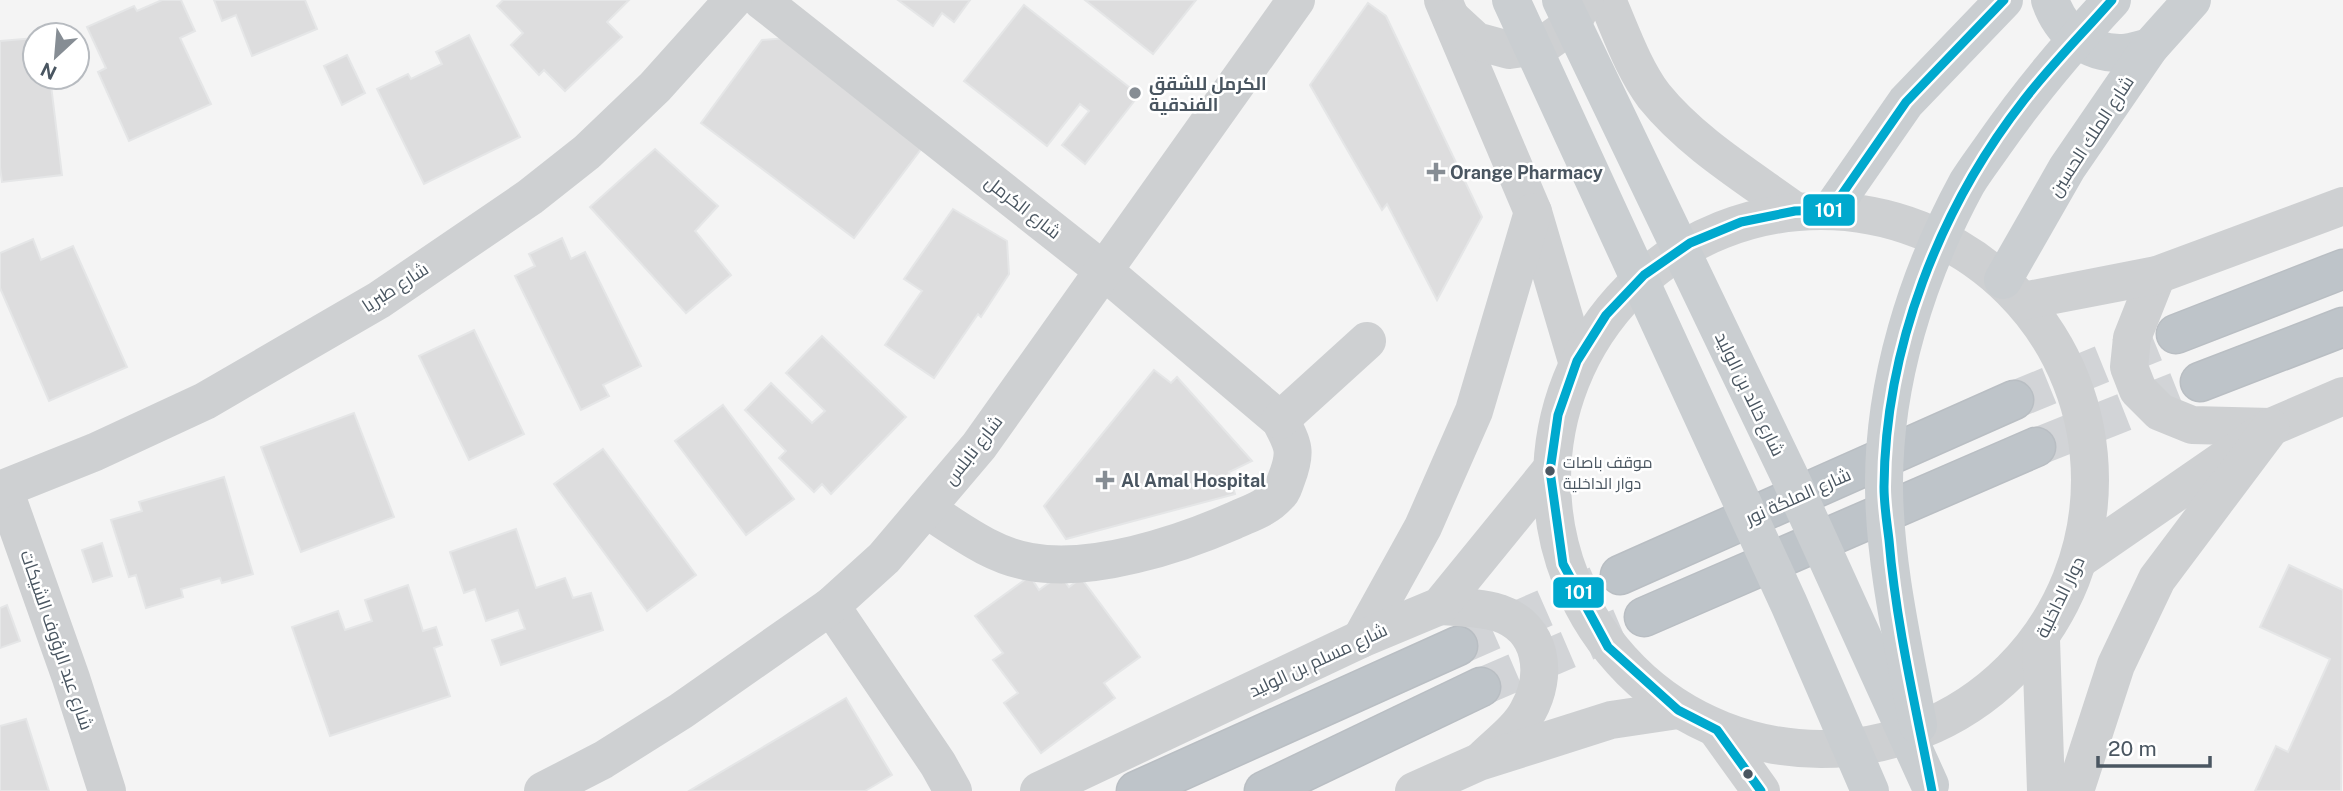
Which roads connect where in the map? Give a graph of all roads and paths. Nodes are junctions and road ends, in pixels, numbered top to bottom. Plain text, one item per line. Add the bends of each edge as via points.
1 (733, 0) edge
2 (761, 0) edge
3 (1296, 0) edge
4 (1511, 0) edge
5 (1561, 0) edge
6 (1585, 0) edge
7 (1607, 0) edge
8 (2004, 0) edge
9 (2050, 0) edge
10 (2112, 0) edge
11 (2192, 0) edge
12 (1447, 9) edge
13 (2150, 47) junction
14 (2343, 206) edge
15 (1813, 211) junction
16 (1533, 212) junction
17 (2343, 268) edge
18 (1104, 271) junction
19 (2157, 275) junction
20 (2013, 290) junction
21 (2343, 327) edge
22 (2176, 334) tunnel mouth
23 (1367, 341) dead end
24 (1577, 361) junction
25 (2200, 382) tunnel mouth
26 (2343, 396) edge
27 (2014, 400) tunnel mouth
28 (1280, 421) junction
29 (2271, 427) junction
30 (2036, 447) tunnel mouth
31 (1550, 471) junction
32 (2, 489) edge
33 (926, 509) junction
34 (2081, 558) junction
35 (1619, 575) tunnel mouth
36 (831, 606) junction
37 (1440, 606) junction
38 (1644, 617) tunnel mouth
39 (1361, 639) junction
40 (2041, 639) junction
41 (1458, 646) tunnel mouth
42 (1481, 687) tunnel mouth
43 (1678, 710) junction
44 (1717, 730) junction
45 (1479, 762) junction
46 (1931, 788) edge
47 (107, 791) edge
48 (543, 791) edge
49 (953, 791) edge
50 (1039, 791) edge
51 (1136, 791) edge
52 (1264, 791) edge
53 (1414, 791) edge
54 (1761, 791) edge
55 (1870, 791) edge
56 (2046, 791) edge
57 (2075, 791) edge

1 - 32 street, شارع طبريا via 655,87 587,152 530,197 379,299 205,401
2 - 18 street, شارع الكرمل
3 - 18 street, شارع نابلس
4 - 55 main road, bridge via 1789,604
5 - 46 main road, شارع خالد بن الوليد, bridge via 1789,475
6 - 12 street via 1571,25 1543,45 1509,50 1476,41
7 - 15 street via 1638,69 1676,121 1716,153
8 - 15 main road via 1906,102
9 - 13 main road via 2056,18 2074,38 2097,51 2124,53
10 - 46 main road, bridge via 2024,100 1968,182 1944,231 1901,348 1887,433 1884,489 1893,588
11 - 13 main road, شارع الملك الحسين
12 - 16 street
13 - 20 main road, شارع الملك الحسين via 2067,168
14 - 19 street
15 - 20 street, دوار الداخلية via 1893,220 1952,244
15 - 24 street, دوار الداخلية via 1741,222 1690,243 1644,275 1606,315
16 - 24 street
16 - 39 street via 1474,411 1423,527
17 - 22 highway
18 - 28 street, شارع الكرمل
18 - 33 street, شارع نابلس via 979,446
19 - 20 street
19 - 29 street via 2132,338 2129,367 2138,390 2160,412 2192,425
20 - 34 street, دوار الداخلية via 2062,357 2086,422 2092,490
21 - 25 highway
23 - 28 street
24 - 31 street, دوار الداخلية via 1558,415
26 - 29 street
27 - 35 highway, شارع الملكة نور
28 - 33 street via 1294,460 1281,493 1263,509 1206,533 1139,553 1075,564 1031,562 996,552
29 - 34 street
29 - 57 street via 2157,579 2116,665
30 - 38 highway
31 - 37 street, شارع مسلم بن الوليد
31 - 43 street, دوار الداخلية via 1563,564 1608,647
32 - 47 street, شارع عبد الرؤوف الشيكات
33 - 36 street, شارع نابلس via 884,558
34 - 40 street, دوار الداخلية
36 - 48 street, شارع نابلس via 681,711
36 - 49 street
37 - 39 street, شارع مسلم بن الوليد
37 - 45 street via 1501,614 1527,630 1537,649 1540,676 1527,713
39 - 50 street, شارع مسلم بن الوليد
40 - 44 street, دوار الداخلية via 2001,683 1951,718 1896,741 1836,750 1776,747
40 - 56 street
41 - 51 highway
42 - 52 highway
43 - 44 street, دوار الداخلية
43 - 45 street via 1611,720
44 - 54 street
45 - 53 street

